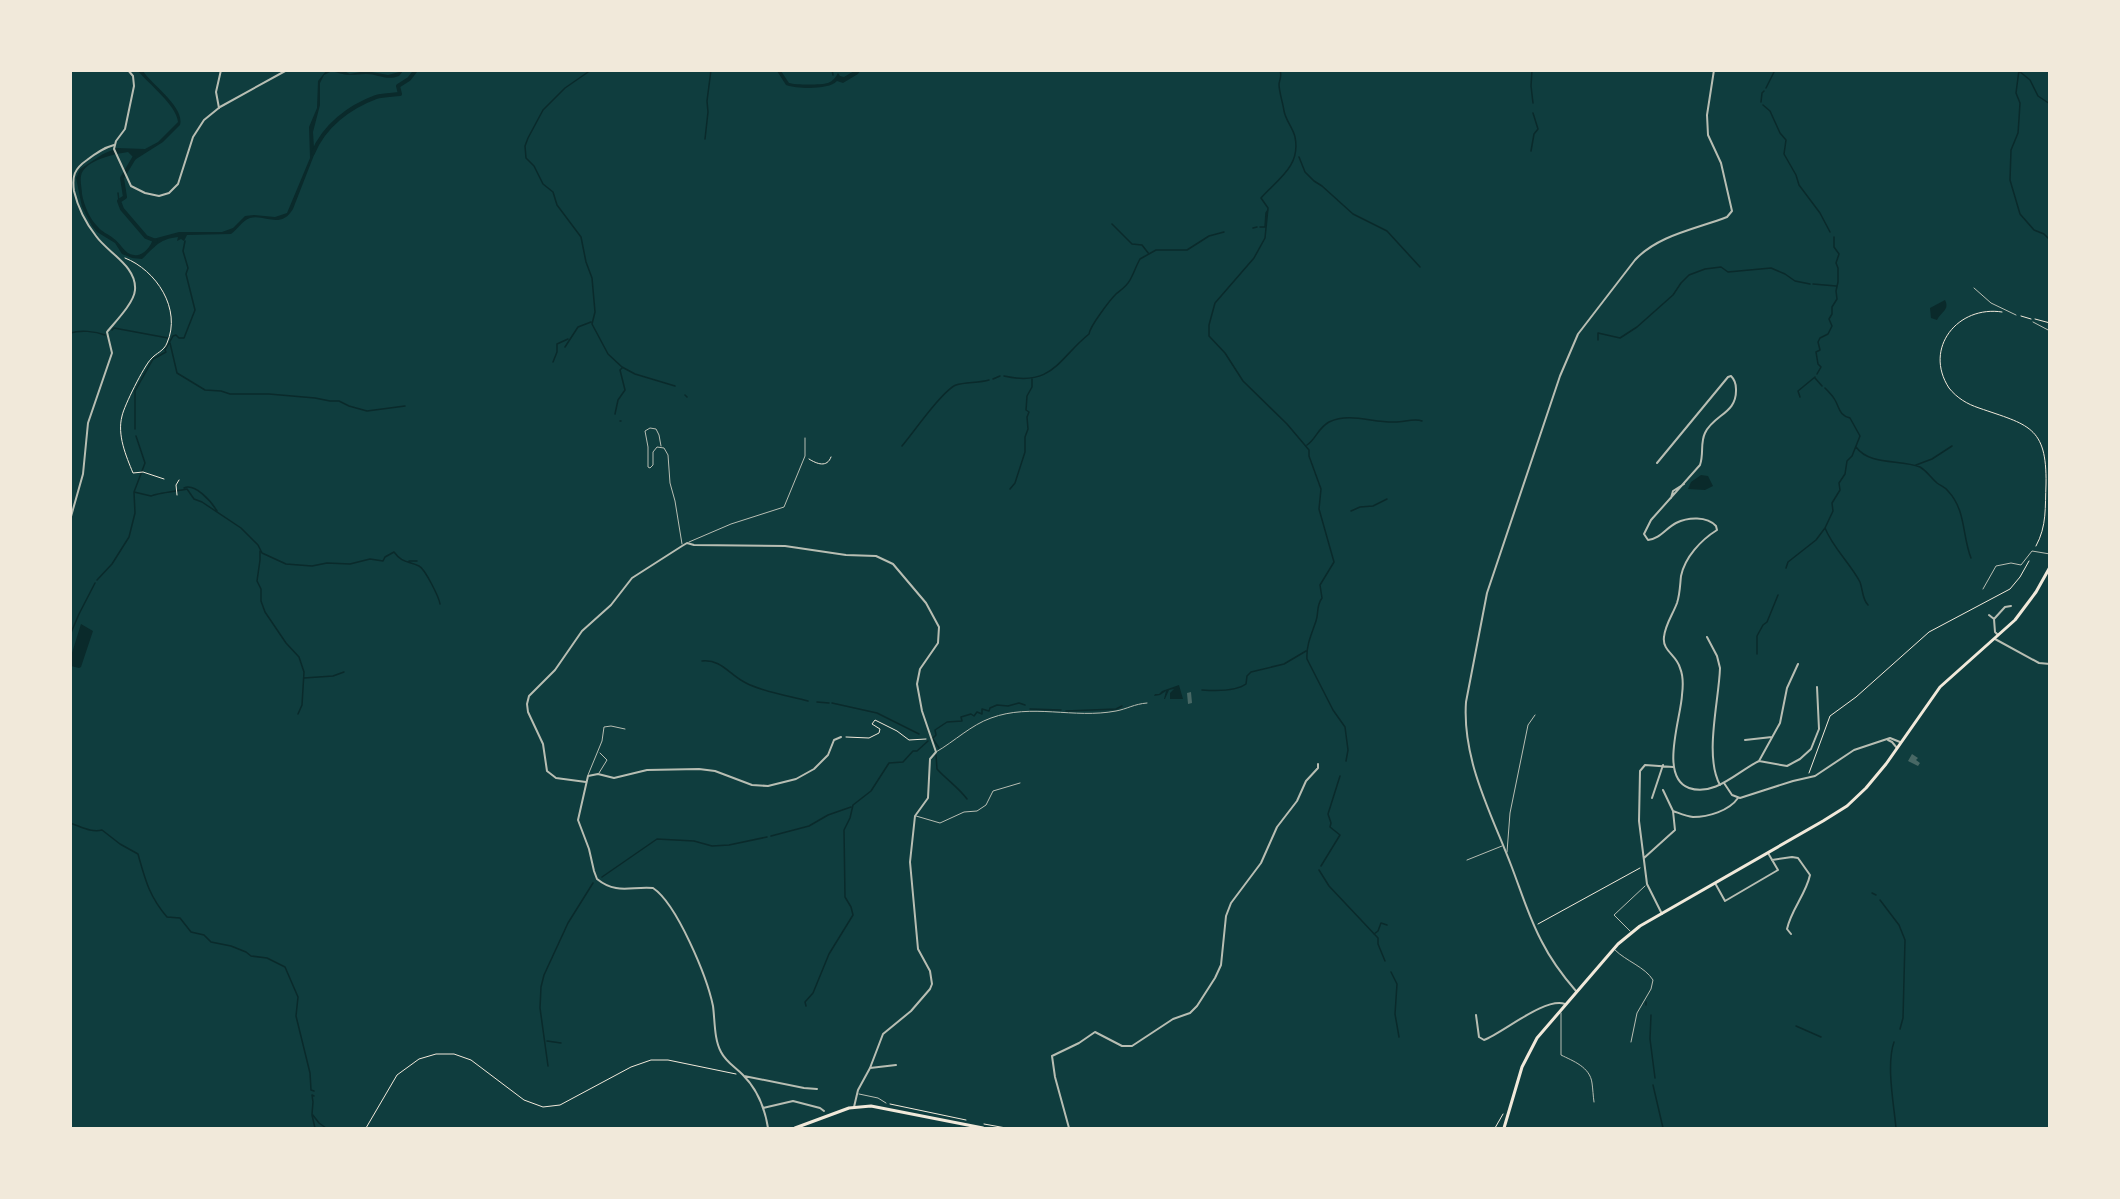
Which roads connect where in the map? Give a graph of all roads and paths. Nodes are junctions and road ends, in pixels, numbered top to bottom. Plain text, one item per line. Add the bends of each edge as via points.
1 (128, 70) edge
2 (221, 70) edge
3 (287, 70) edge
4 (729, 70) edge
5 (735, 70) edge
6 (1714, 70) edge
7 (220, 107) junction
8 (114, 147) junction
9 (114, 255) junction
10 (1974, 288) dead end
11 (1992, 311) dead end
12 (2016, 315) dead end
13 (2033, 322) dead end
14 (2049, 331) edge
15 (805, 438) dead end
16 (661, 446) junction
17 (805, 456) junction
18 (831, 457) dead end
19 (1657, 463) dead end
20 (164, 479) dead end
21 (179, 480) dead end
22 (177, 495) dead end
23 (70, 520) edge
24 (687, 543) junction
25 (682, 546) junction
26 (2034, 551) junction
27 (2049, 554) edge
28 (2030, 559) dead end
29 (2049, 567) edge
30 (1983, 588) dead end
31 (2011, 606) dead end
32 (1989, 615) dead end
33 (1994, 619) junction
34 (1707, 637) dead end
35 (1996, 637) junction
36 (1798, 664) dead end
37 (2049, 664) edge
38 (1817, 687) dead end
39 (1147, 703) dead end
40 (1534, 715) dead end
41 (625, 729) dead end
42 (841, 737) joint
43 (1773, 737) junction
44 (931, 739) junction
45 (1745, 740) dead end
46 (1885, 740) junction
47 (1900, 742) junction
48 (1897, 748) junction
49 (598, 752) junction
50 (936, 752) junction
51 (1759, 761) junction
52 (1318, 764) dead end
53 (1664, 765) junction
54 (1673, 767) junction
55 (598, 774) junction
56 (588, 776) junction
57 (1808, 778) junction
58 (586, 782) junction
59 (1020, 783) dead end
60 (1722, 784) junction
61 (1663, 790) dead end
62 (1652, 798) dead end
63 (1738, 798) junction
64 (1674, 811) junction
65 (915, 816) junction
66 (1504, 846) junction
67 (1768, 853) junction
68 (1507, 854) junction
69 (1644, 858) junction
70 (1467, 860) dead end
71 (1772, 860) junction
72 (1645, 866) junction
73 (1715, 883) junction
74 (1647, 884) junction
75 (1662, 914) junction
76 (1535, 926) junction
77 (1631, 932) junction
78 (1791, 934) dead end
79 (1614, 948) junction
80 (1576, 992) junction
81 (1565, 1004) junction
82 (1560, 1010) junction
83 (1476, 1015) dead end
84 (1631, 1042) dead end
85 (896, 1065) dead end
86 (870, 1068) junction
87 (744, 1076) junction
88 (818, 1089) dead end
89 (857, 1094) junction
90 (1594, 1102) dead end
91 (886, 1103) joint
92 (854, 1107) junction
93 (764, 1108) junction
94 (1506, 1108) dead end
95 (824, 1111) dead end
96 (974, 1122) dead end
97 (984, 1126) edge
98 (366, 1128) edge
99 (768, 1128) edge
100 (795, 1128) edge
101 (1006, 1128) edge
102 (1069, 1128) edge
103 (1496, 1128) edge
104 (1503, 1128) edge

1 - 8 street via 134,86 125,129
2 - 7 street via 216,92
3 - 7 street
4 - 5 street
6 - 66 street via 1708,135 1726,178 1731,213 1647,248 1578,334 1557,384 1487,593 1467,694 1466,732 1475,771
7 - 8 street via 197,128 181,179 169,193 159,196 131,186
8 - 9 street via 103,148 81,164 72,179 80,212
9 - 20 path via 134,262 151,275 168,302 171,327 167,345 147,364 120,423 133,473
9 - 23 street via 131,275 134,293 107,332 112,353 95,400 81,483
10 - 12 lane via 1991,303
11 - 26 path via 1977,312 1952,328 1944,341 1942,371 1949,387 1963,401 2025,426 2040,441 2046,462 2045,524
13 - 14 lane
15 - 17 lane
16 - 16 lane via 655,449 650,468 645,431 656,429
16 - 25 lane via 669,455
17 - 18 path via 820,465 830,462
17 - 24 lane via 784,507
19 - 54 street via 1731,376 1736,387 1732,407 1707,430 1702,459 1684,483 1673,490 1644,534 1651,541 1685,520 1706,519 1717,530 1685,565 1664,638 1665,647 1680,666 1682,679
21 - 22 path
24 - 25 street
24 - 44 street via 785,546 876,556 889,561 926,603 939,627 938,643 917,678
25 - 58 street via 632,578 529,696 528,712 543,744 547,771 556,778
26 - 27 lane
26 - 30 lane via 2021,565 1996,566
28 - 57 path via 2010,589 1929,632 1830,716
29 - 35 main road via 2024,609
31 - 33 street
32 - 33 street
33 - 35 street
34 - 60 street via 1720,668 1713,761
35 - 37 street via 2033,660
35 - 47 main road via 1940,687
36 - 43 street
38 - 51 street via 1819,729 1811,749 1787,766
39 - 50 lane via 1116,711 1012,711 983,721
40 - 68 lane via 1528,725 1510,813
41 - 49 lane via 604,727
42 - 44 path via 869,738 880,731 872,723 875,720 909,740
42 - 55 street via 834,740 824,761 808,774 768,786 699,769 647,770 614,778
43 - 45 street
43 - 51 street
44 - 50 street
46 - 47 street
46 - 48 street
46 - 57 street via 1854,750
47 - 48 main road
48 - 67 main road via 1851,802
49 - 55 lane via 607,760
49 - 56 lane
50 - 65 street via 930,759 928,798
51 - 60 street
52 - 102 street via 1277,827 1262,863 1230,905 1221,965 1192,1011 1173,1019 1138,1044 1128,1047 1093,1033 1053,1054
53 - 54 street
53 - 62 street
53 - 69 street via 1645,765 1640,771 1639,821
54 - 60 street via 1689,788
55 - 56 street
56 - 58 street
57 - 63 street
58 - 87 street via 578,820 595,875 615,888 652,888 670,907 708,990 718,1046 725,1059
59 - 65 lane via 993,791 986,805 976,811 940,823
60 - 63 street
61 - 64 street
63 - 64 street via 1714,813 1691,817
64 - 69 street via 1675,830
65 - 86 street via 910,862 916,941 932,984 911,1011 883,1034
66 - 68 street
66 - 70 lane
67 - 71 street
67 - 73 main road
68 - 76 street
69 - 72 street
71 - 73 street via 1778,870 1725,901
71 - 78 street via 1798,858 1810,875 1789,920 1787,929
72 - 74 street
72 - 76 path
73 - 75 main road
74 - 75 street
74 - 77 lane via 1614,915
75 - 77 main road
76 - 80 street via 1553,961
77 - 79 main road
79 - 80 main road
79 - 84 lane via 1653,980 1637,1013
80 - 81 main road
81 - 82 main road
81 - 83 street via 1540,1008 1484,1040 1479,1037
82 - 90 lane via 1561,1055 1587,1071
82 - 104 main road via 1526,1057
85 - 86 street
86 - 89 street
87 - 88 street
87 - 93 street
87 - 98 path via 651,1060 560,1105 543,1107 524,1100 471,1060 454,1054 436,1054 419,1059 397,1075
89 - 91 lane
89 - 92 street
91 - 96 path
92 - 97 main road via 877,1107
92 - 100 main road
93 - 95 street via 793,1101
93 - 99 street
94 - 103 path
97 - 101 path

